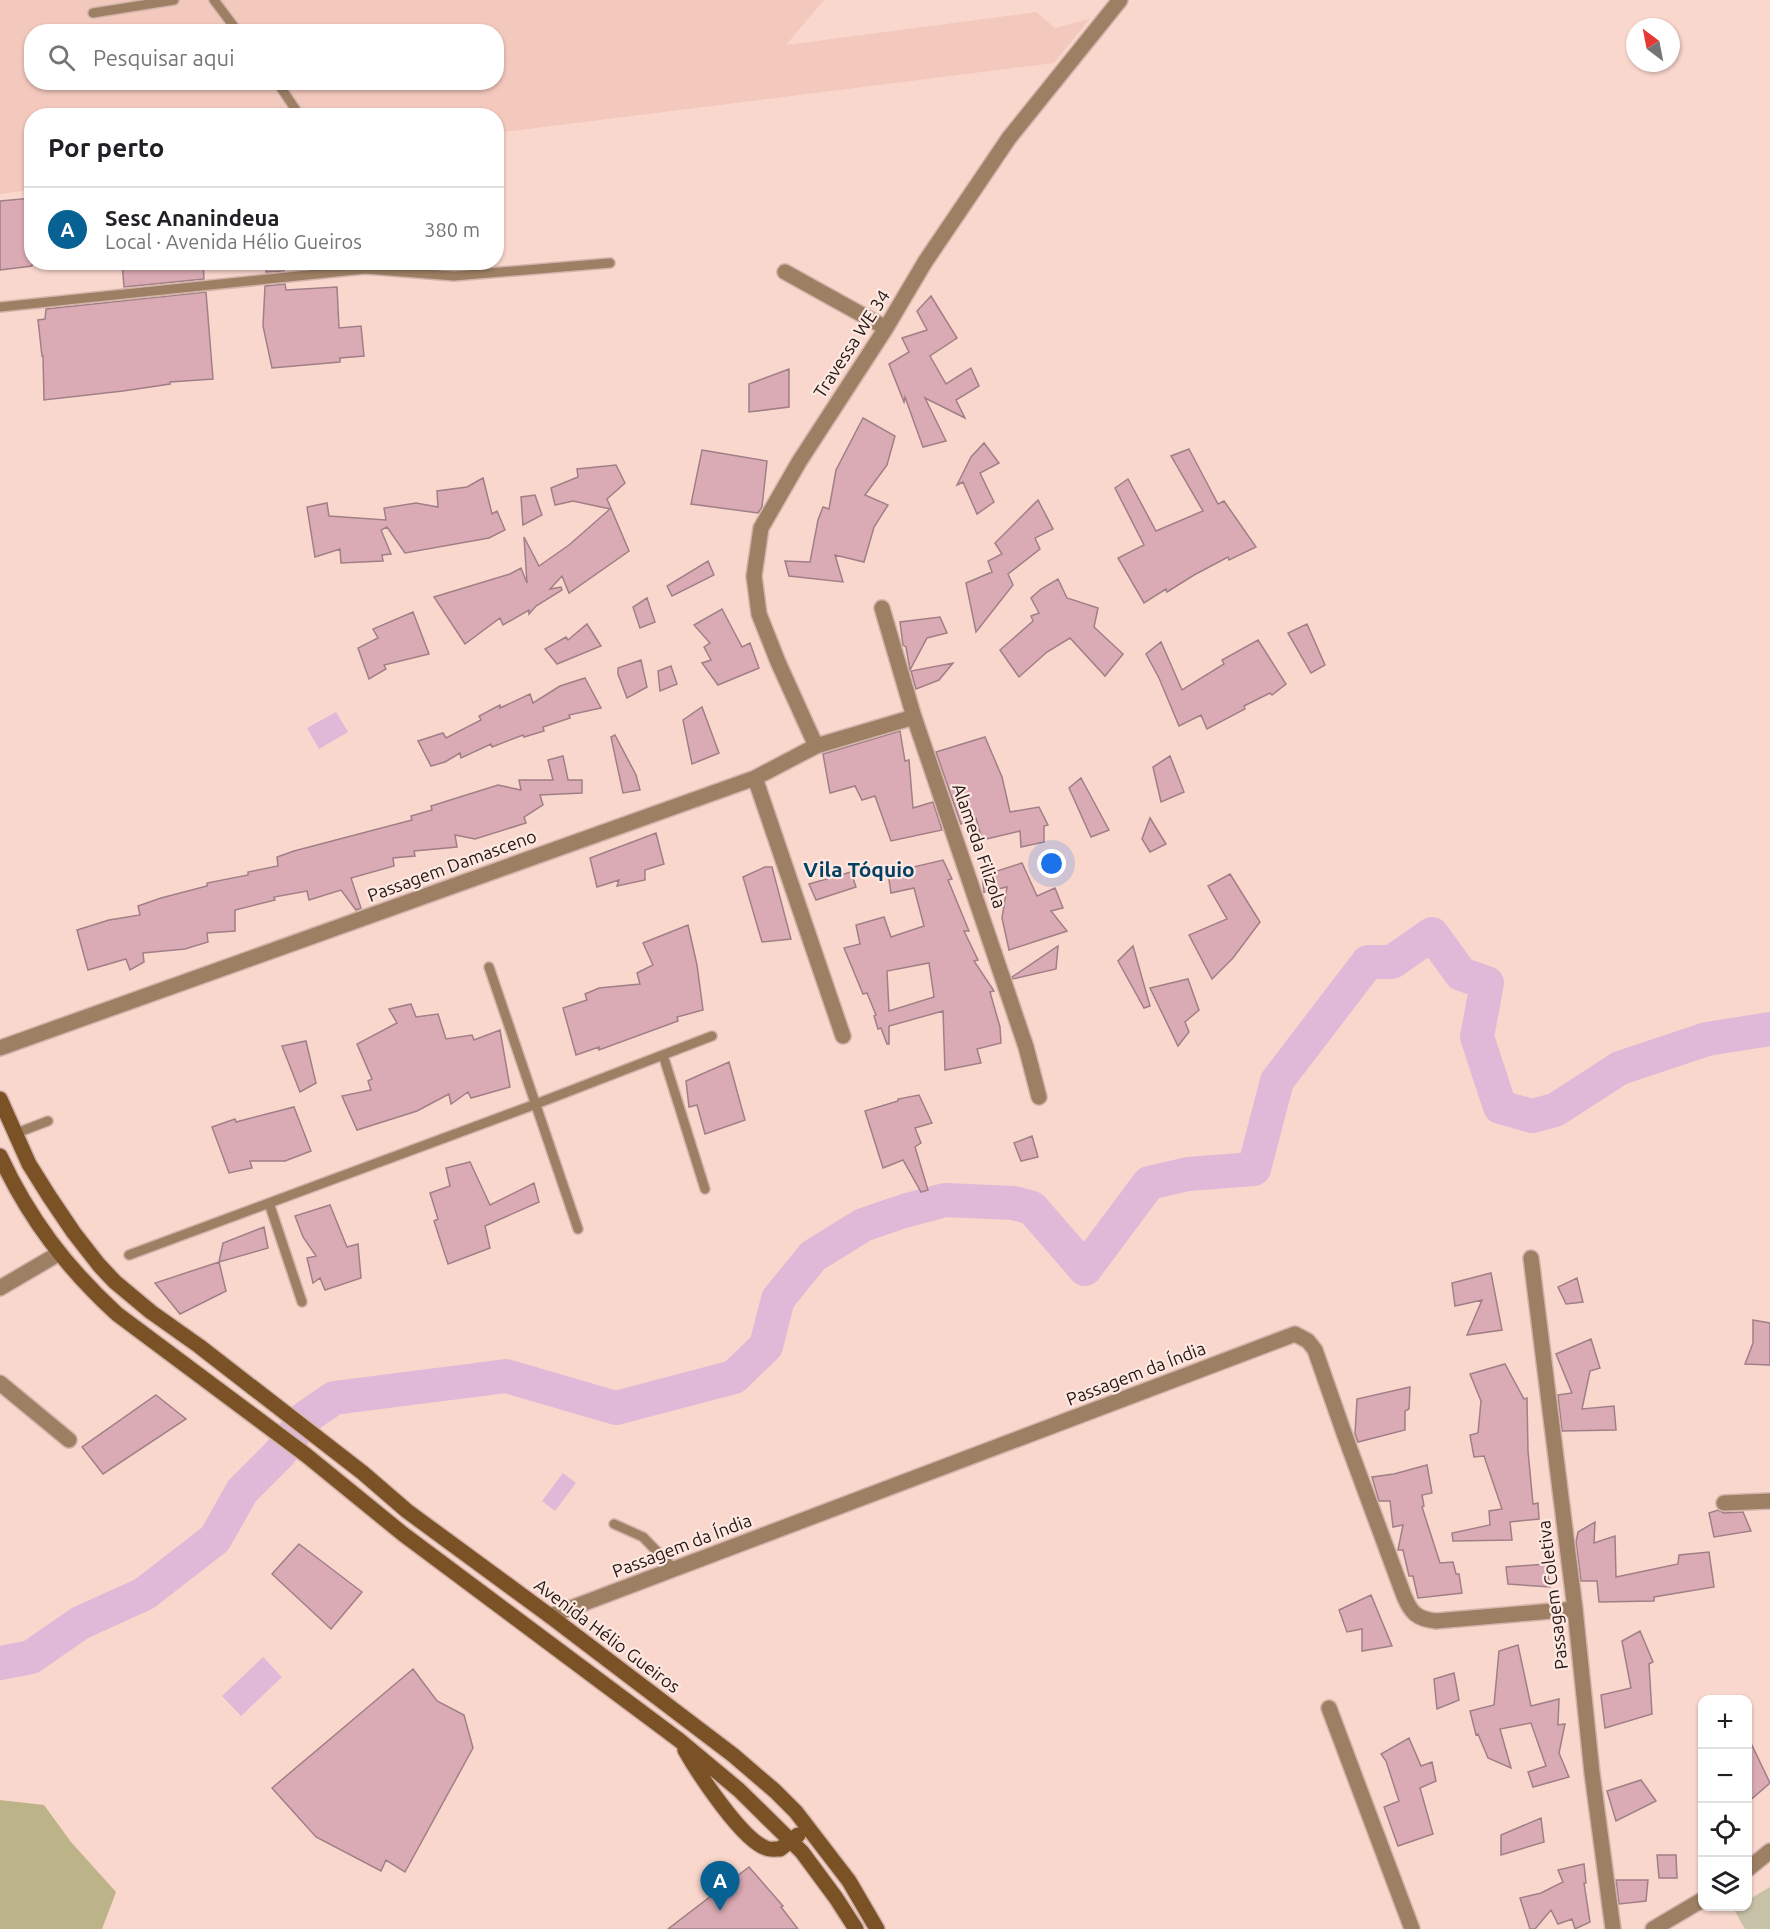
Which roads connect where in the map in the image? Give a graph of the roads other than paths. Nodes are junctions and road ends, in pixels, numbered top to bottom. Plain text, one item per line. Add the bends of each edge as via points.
1 (174, 0) edge
2 (213, 0) edge
3 (1120, 0) edge
4 (93, 13) dead end
5 (232, 24) edge
6 (282, 90) edge
7 (295, 108) edge
8 (610, 263) dead end
9 (355, 270) edge
10 (378, 270) edge
11 (785, 272) dead end
12 (0, 307) edge
13 (886, 328) junction
14 (882, 608) dead end
15 (914, 717) junction
16 (816, 746) junction
17 (755, 778) junction
18 (489, 967) dead end
19 (712, 1036) dead end
20 (843, 1036) dead end
21 (0, 1048) edge
22 (663, 1055) junction
23 (1040, 1097) dead end
24 (0, 1099) edge
25 (536, 1104) junction
26 (48, 1121) dead end
27 (14, 1134) junction
28 (0, 1156) edge
29 (705, 1189) dead end
30 (269, 1203) junction
31 (578, 1229) dead end
32 (58, 1254) junction
33 (129, 1255) dead end
34 (1531, 1258) dead end
35 (0, 1288) edge
36 (303, 1302) dead end
37 (0, 1383) edge
38 (69, 1440) dead end
39 (1770, 1501) edge
40 (1724, 1503) dead end
41 (614, 1524) dead end
42 (675, 1570) junction
43 (1575, 1609) junction
44 (550, 1616) junction
45 (1329, 1708) dead end
46 (679, 1740) junction
47 (808, 1827) junction
48 (791, 1840) junction
49 (1770, 1851) edge
50 (1752, 1866) edge
51 (1698, 1901) edge
52 (856, 1929) edge
53 (877, 1929) edge
54 (1412, 1929) edge
55 (1613, 1929) edge
56 (1653, 1929) edge

1 - 4 lane
2 - 5 lane
3 - 13 street, Travessa WE 34 via 1009,138 925,262
6 - 7 lane
8 - 10 lane via 454,276
9 - 12 lane
11 - 13 street
13 - 16 street, Travessa WE 34 via 761,528 754,576 759,614
14 - 15 street, Alameda Filizola
15 - 16 street, Passagem Damasceno
15 - 23 street, Alameda Filizola
16 - 17 street, Passagem Damasceno
17 - 20 street
17 - 21 street, Passagem Damasceno
18 - 25 lane
19 - 22 lane
22 - 25 lane
22 - 29 lane
24 - 27 main road, Avenida Hélio Gueiros
25 - 30 lane
25 - 31 lane
26 - 27 lane
27 - 44 main road, Avenida Hélio Gueiros via 74,1233 115,1282 407,1511
28 - 32 main road
30 - 33 lane
30 - 36 lane
32 - 35 street
32 - 46 main road via 89,1289 160,1348
34 - 43 street, Passagem Coletiva
37 - 38 street
39 - 40 street
41 - 42 lane via 643,1537
42 - 43 street, Passagem da Índia via 1295,1334 1315,1350 1400,1585 1415,1616 1436,1621
42 - 44 street, Passagem da Índia
43 - 55 street, Passagem Coletiva
44 - 47 main road, Avenida Hélio Gueiros via 733,1755 775,1791
45 - 54 street
46 - 48 main road
46 - 48 main road via 711,1792 752,1838 765,1848 780,1849
47 - 48 main road
47 - 53 main road, Avenida Hélio Gueiros via 849,1881
48 - 52 main road
49 - 50 street
51 - 56 street

